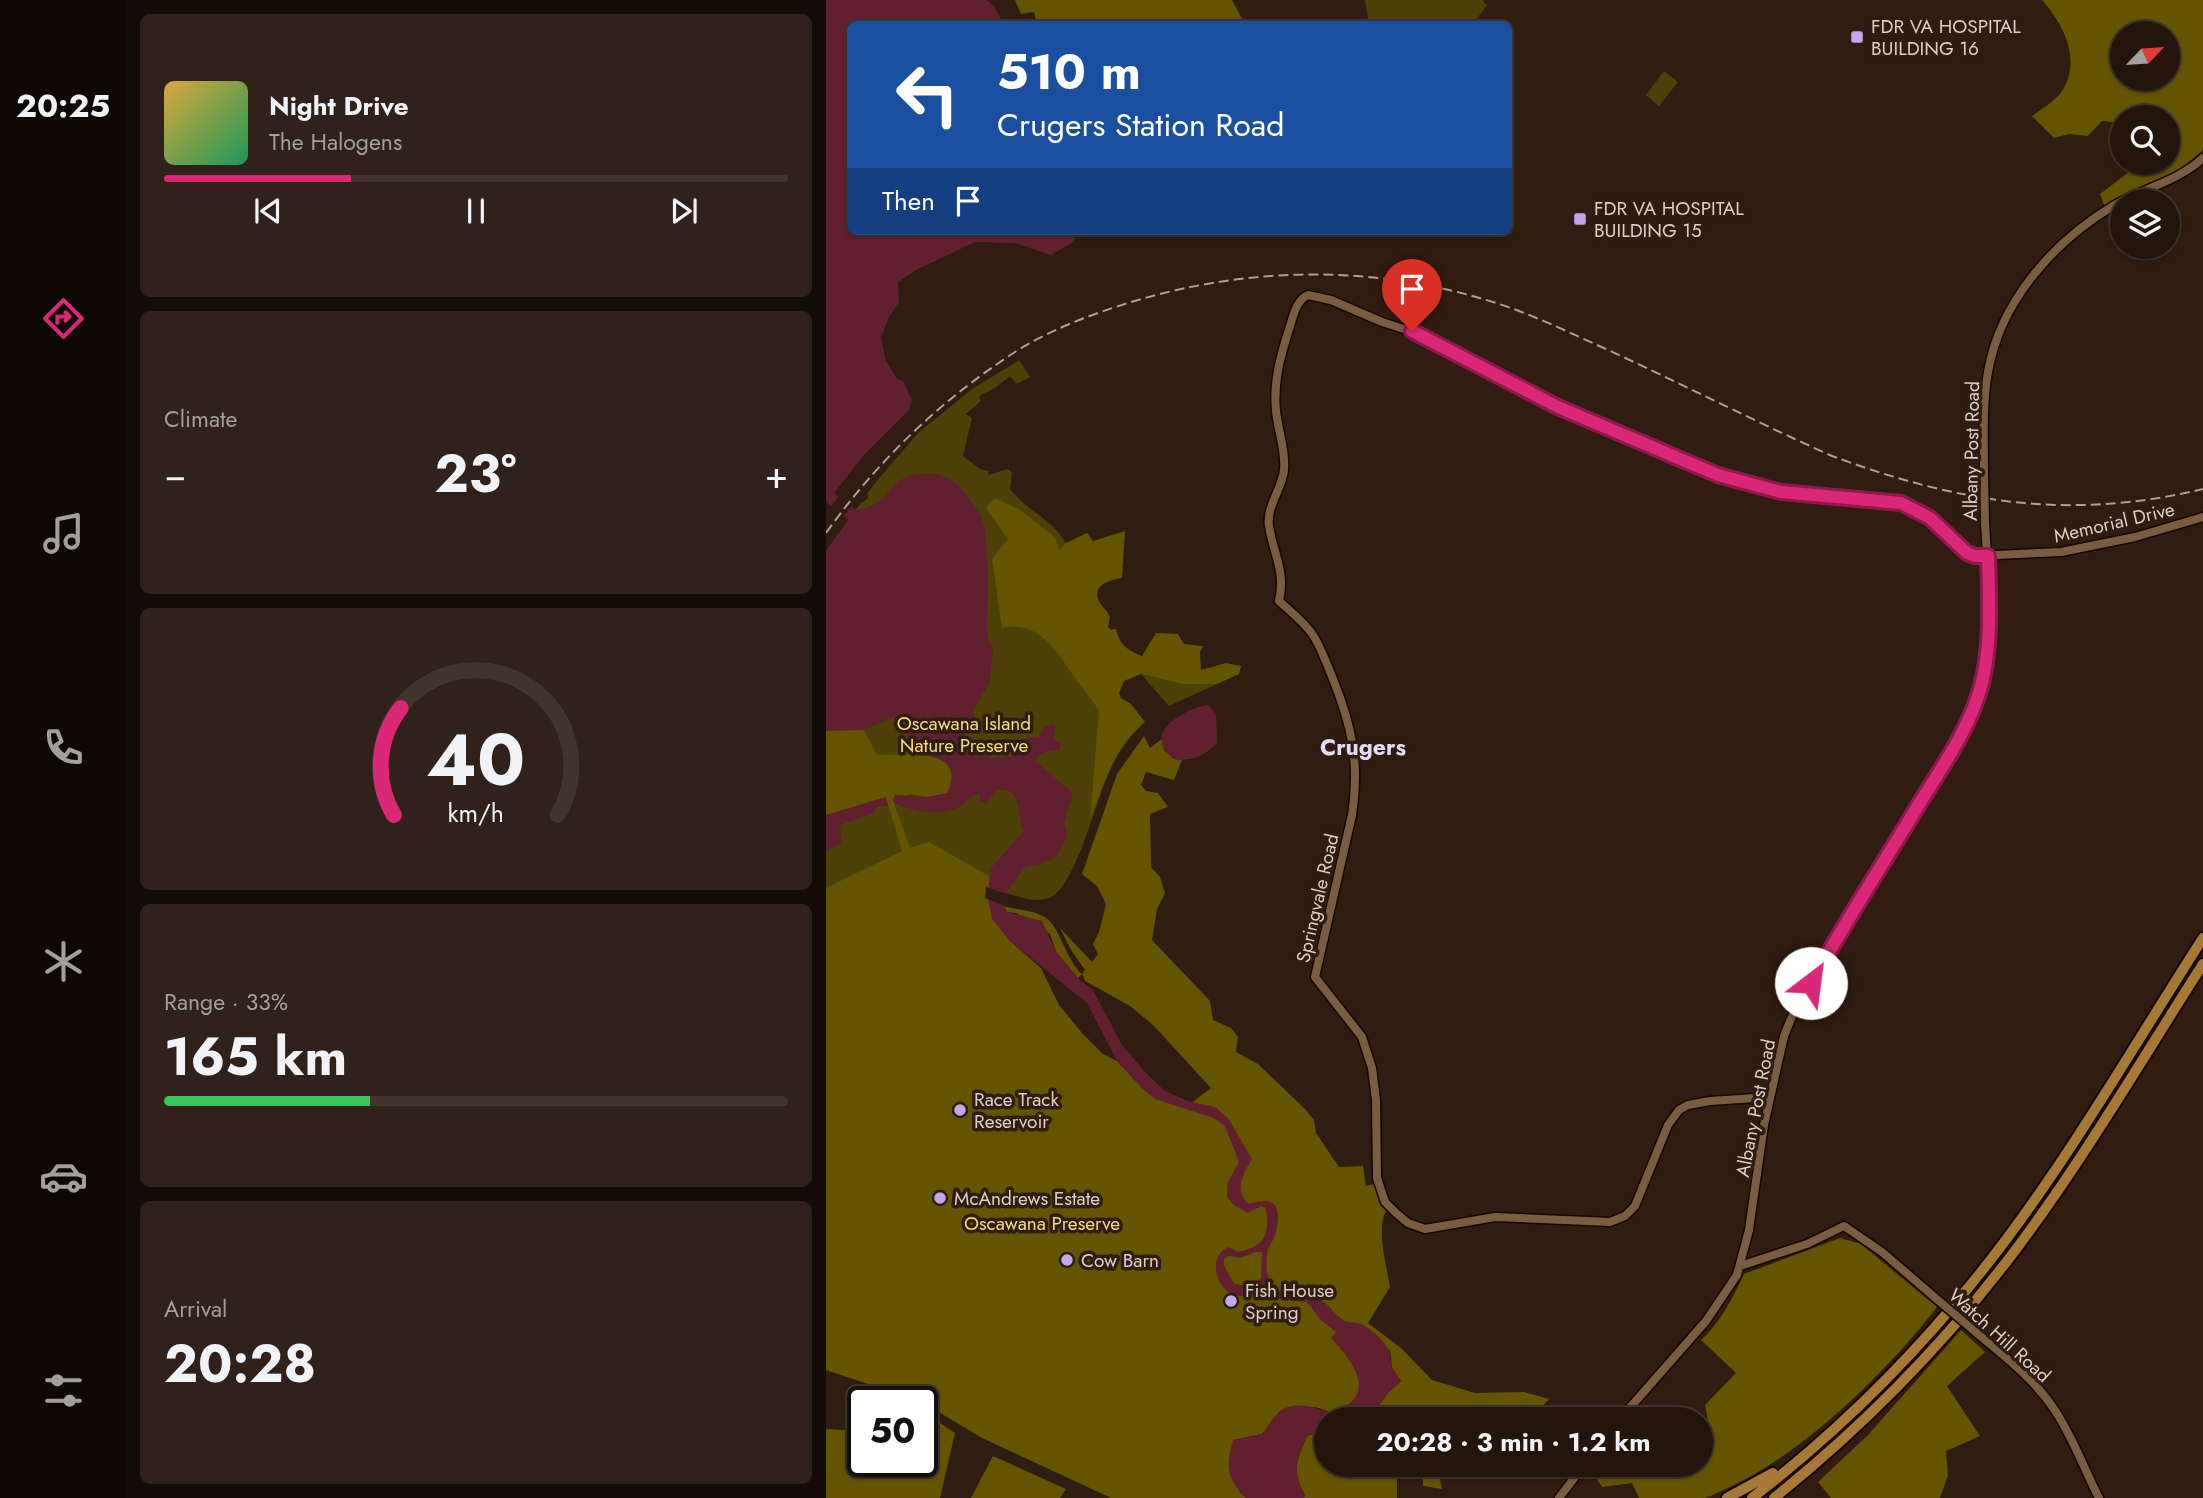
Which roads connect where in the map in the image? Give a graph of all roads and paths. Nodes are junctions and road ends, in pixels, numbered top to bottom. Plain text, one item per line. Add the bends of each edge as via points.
1 (2203, 158) edge
2 (2203, 517) edge
3 (1988, 556) junction
4 (2203, 938) edge
5 (2203, 964) edge
6 (1770, 1097) junction
7 (1740, 1266) junction
8 (1631, 1407) edge
9 (1842, 1421) junction
10 (1575, 1477) edge
11 (1559, 1498) edge
12 (1727, 1498) edge
13 (1752, 1498) edge
14 (1775, 1498) edge
15 (2099, 1498) edge

1 - 3 street, Albany Post Road, bridge via 2179,176 2089,220 2071,234 2015,301 1994,343 1987,374 1984,474
2 - 3 street, Memorial Drive via 2061,552
3 - 6 street, Albany Post Road via 1987,646 1973,708 1961,737 1861,896 1794,1014
3 - 6 street, Springvale Road via 1967,553 1930,518 1901,503 1781,492 1718,475 1519,389 1423,335 1324,297 1308,295 1300,301 1276,384 1284,470 1269,525 1280,571 1279,600 1312,635 1327,663 1347,713 1354,747 1356,793 1315,977 1362,1037 1372,1068 1380,1192 1408,1223 1425,1229 1495,1217 1610,1222 1635,1206 1668,1125 1679,1110 1710,1101
4 - 9 highway via 2006,1240 1933,1329
5 - 14 highway via 2047,1206 1995,1276 1909,1375
6 - 7 street, Albany Post Road
7 - 8 street, Albany Post Road via 1706,1321
7 - 15 street, Watch Hill Road, bridge via 1807,1244 1844,1226 1972,1329 2044,1396 2062,1422
9 - 12 highway via 1768,1477
9 - 13 highway
10 - 11 street

